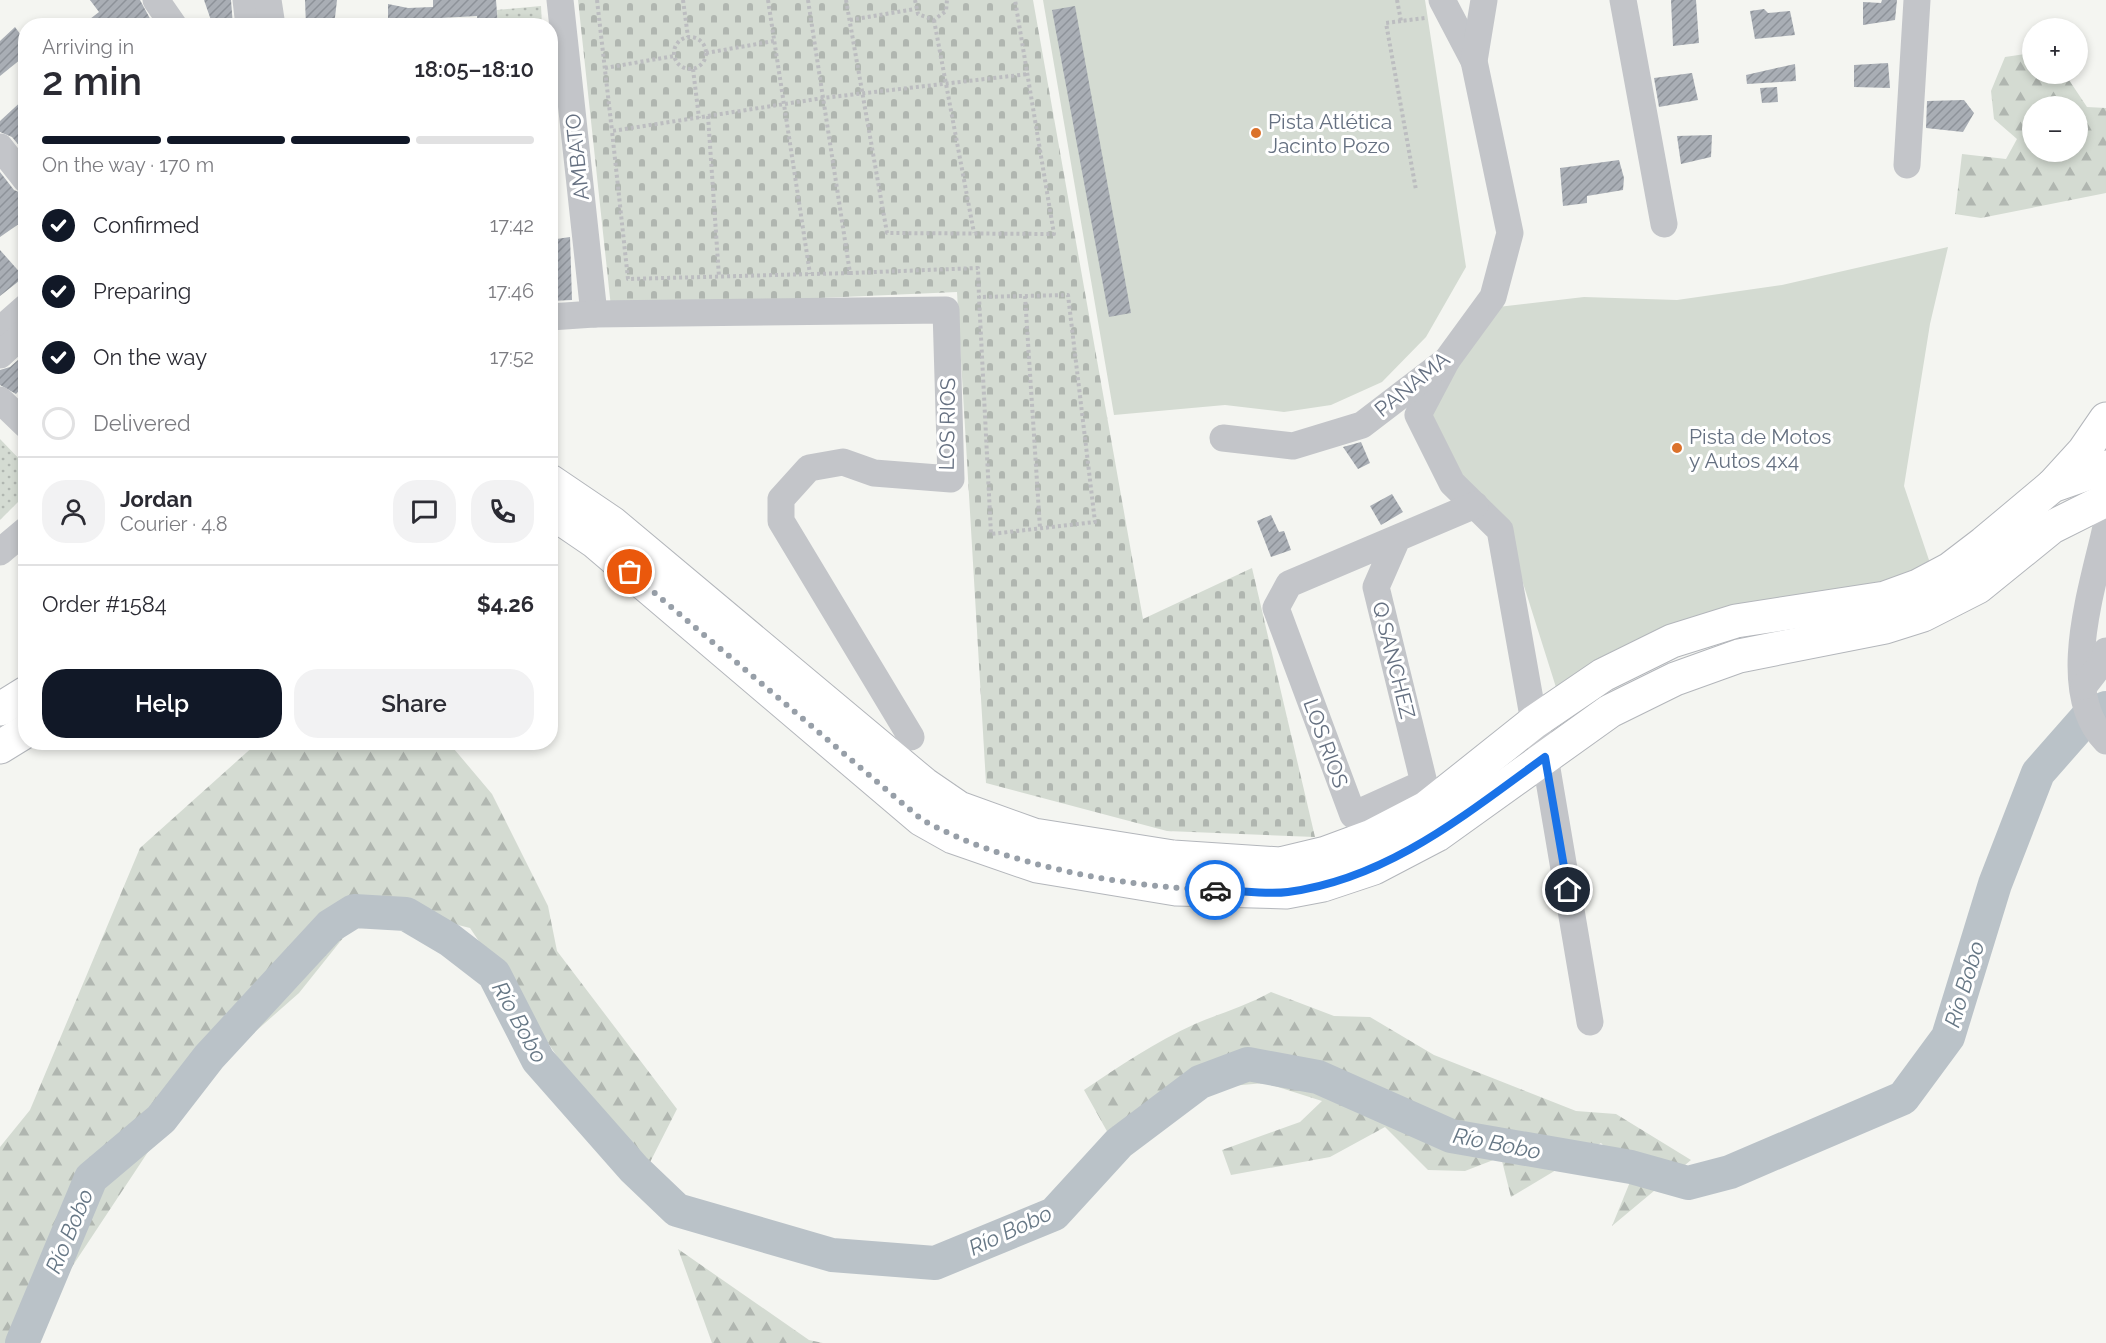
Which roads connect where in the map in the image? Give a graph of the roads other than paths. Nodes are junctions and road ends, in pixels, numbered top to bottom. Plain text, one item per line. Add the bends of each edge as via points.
1 (156, 0) edge
2 (246, 0) edge
3 (268, 0) edge
4 (560, 0) edge
5 (1484, 0) edge
6 (1623, 0) edge
7 (1917, 0) edge
8 (1437, 8) edge
9 (168, 18) edge
10 (248, 18) edge
11 (271, 18) edge
12 (558, 53) edge
13 (1474, 61) junction
14 (0, 147) edge
15 (1907, 165) dead end
16 (18, 170) edge
17 (1664, 224) dead end
18 (18, 314) edge
19 (594, 314) junction
20 (558, 316) edge
21 (0, 330) edge
22 (18, 338) edge
23 (0, 355) edge
24 (1447, 360) junction
25 (0, 400) edge
26 (18, 417) edge
27 (2106, 419) edge
28 (1223, 438) dead end
29 (2106, 467) edge
30 (558, 486) edge
31 (2052, 486) junction
32 (2106, 500) edge
33 (1475, 504) junction
34 (558, 516) edge
35 (2106, 527) edge
36 (18, 537) edge
37 (1397, 539) junction
38 (0, 552) edge
39 (2105, 657) edge
40 (2085, 695) junction
41 (18, 698) edge
42 (0, 709) edge
43 (1534, 722) junction
44 (18, 736) edge
45 (911, 737) dead end
46 (2106, 741) edge
47 (0, 747) edge
48 (1545, 757) junction
49 (1353, 815) joint
50 (1590, 1022) dead end

1 - 9 street
2 - 10 street
3 - 11 street
4 - 12 street, AMBATO
5 - 13 street, PANAMA
6 - 17 street
7 - 15 street
8 - 13 street
12 - 19 street, AMBATO
13 - 24 street, PANAMA via 1510,233 1493,297
14 - 16 street
18 - 21 street
19 - 20 street, LOS RIOS
19 - 45 street, LOS RIOS via 946,310 951,479 874,472 843,462 809,468 781,499 781,520
22 - 23 street
24 - 28 street, PANAMA via 1362,425 1293,446
24 - 33 street via 1418,415 1452,483
25 - 26 street
27 - 31 main road
29 - 31 main road
30 - 43 main road via 612,523 924,784 959,808 1034,835 1173,857 1280,864 1372,836 1426,808
31 - 43 main road via 1976,550 1918,586 1885,598 1736,621 1672,641 1603,675
32 - 48 main road via 2052,527 1978,587 1933,611 1885,627 1739,656 1675,680 1610,711
33 - 37 street, LOS RIOS
33 - 43 street via 1500,530
34 - 48 main road via 594,541 921,819 952,837 1038,866 1176,889 1286,892 1323,885 1374,868 1437,835
35 - 40 street via 2079,651
36 - 38 street
37 - 49 street, Q SANCHEZ via 1376,586 1424,783
37 - 49 street, LOS RIOS via 1289,584 1276,608
39 - 40 street
40 - 46 street via 2094,729
41 - 42 main road
43 - 48 street
44 - 47 main road
48 - 50 street

